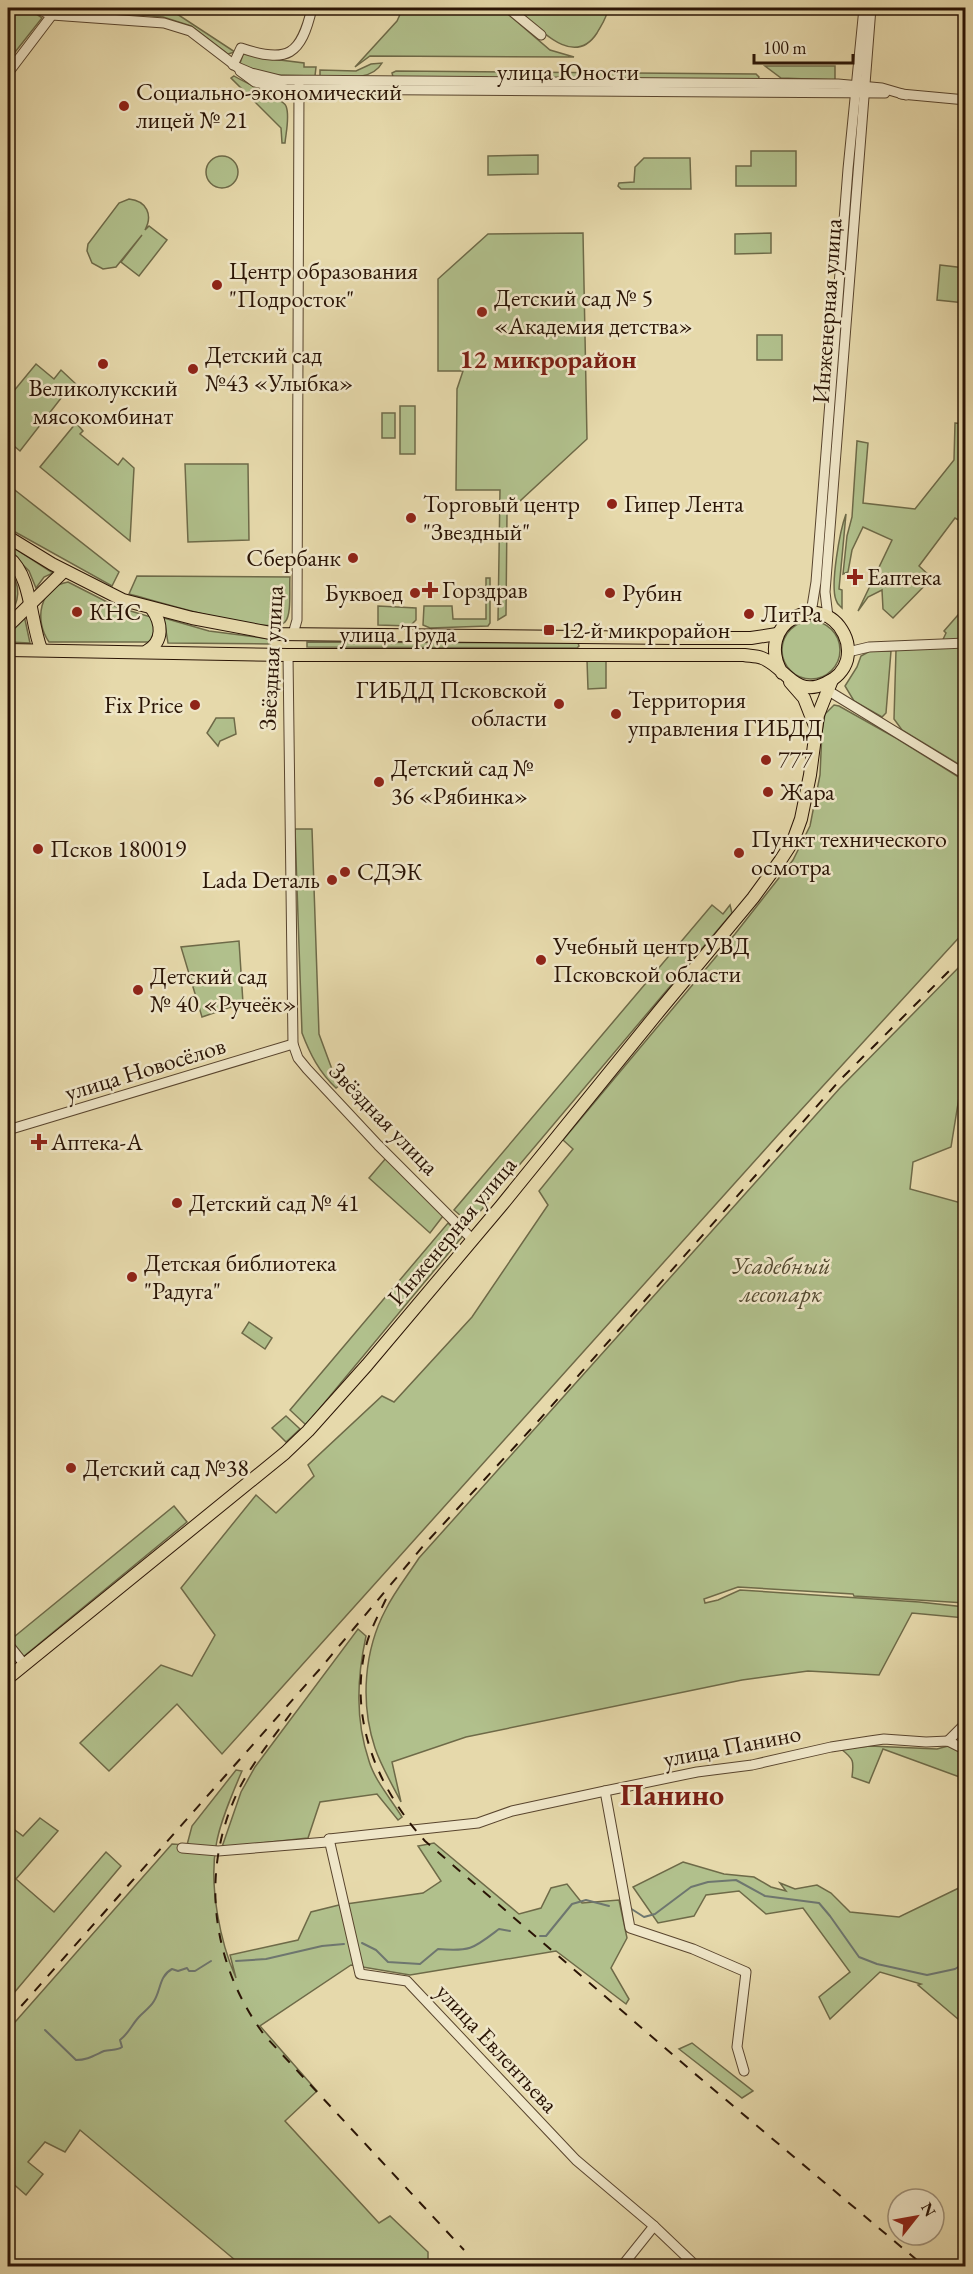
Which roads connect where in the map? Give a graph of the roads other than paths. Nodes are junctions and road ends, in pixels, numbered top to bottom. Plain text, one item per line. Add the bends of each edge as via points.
1 (35, 8) edge
2 (312, 8) edge
3 (508, 8) edge
4 (864, 8) edge
5 (872, 8) edge
6 (52, 15) junction
7 (541, 36) dead end
8 (235, 66) junction
9 (8, 73) edge
10 (299, 85) junction
11 (861, 90) junction
12 (966, 100) edge
13 (8, 537) edge
14 (8, 557) edge
15 (64, 571) junction
16 (30, 603) junction
17 (152, 609) junction
18 (811, 613) junction
19 (828, 617) junction
20 (8, 626) edge
21 (293, 634) junction
22 (777, 634) junction
23 (966, 643) edge
24 (41, 649) junction
25 (8, 650) edge
26 (147, 651) junction
27 (848, 652) junction
28 (288, 655) junction
29 (784, 676) junction
30 (830, 685) junction
31 (815, 727) junction
32 (966, 775) edge
33 (294, 1044) junction
34 (8, 1130) edge
35 (472, 1239) junction
36 (8, 1644) edge
37 (24, 1664) junction
38 (8, 1677) edge
39 (966, 1723) edge
40 (948, 1742) junction
41 (966, 1749) edge
42 (605, 1791) junction
43 (329, 1839) junction
44 (182, 1848) dead end
45 (744, 2071) dead end
46 (654, 2226) junction
47 (622, 2266) edge
48 (696, 2266) edge

1 - 6 street, улица Юности
2 - 8 street via 302,41 295,47 272,57 241,48
3 - 7 street
4 - 11 street, Инженерная улица
5 - 11 street, Инженерная улица
6 - 8 street, улица Юности via 164,23 190,31
6 - 9 street
8 - 10 street, улица Юности
10 - 11 street, улица Юности
10 - 21 street, Звёздная улица via 297,609
11 - 12 street, улица Юности
11 - 18 street, Инженерная улица via 848,169
11 - 19 street, Инженерная улица via 825,592
13 - 15 main road, улица Труда
14 - 16 main road via 23,577
15 - 16 main road
15 - 17 main road, улица Труда via 123,600
16 - 20 main road
16 - 24 main road
17 - 21 main road, улица Труда via 237,628
17 - 26 main road via 160,630 156,644
18 - 19 main road
18 - 22 main road via 795,616
19 - 27 main road via 846,636
21 - 22 main road, улица Труда via 730,638
21 - 28 main road, Звёздная улица
22 - 29 main road, Инженерная улица via 774,654
23 - 27 street via 869,647
24 - 25 main road, улица Труда
24 - 26 main road, улица Труда
26 - 28 main road, улица Труда
27 - 30 main road, Инженерная улица via 843,669
28 - 29 main road, улица Труда via 744,655 764,658
28 - 33 street, Звёздная улица
29 - 30 main road via 809,687
29 - 31 main road, Инженерная улица via 804,698
30 - 31 main road, Инженерная улица
30 - 32 street
31 - 35 main road, Инженерная улица via 801,819 780,861
33 - 34 street, улица Новосёлов
33 - 35 street, Звёздная улица via 307,1069
35 - 37 main road, Инженерная улица via 367,1365 285,1453
36 - 37 street
37 - 38 main road, Инженерная улица
39 - 40 street
40 - 41 street, улица Панино
40 - 42 street, улица Панино via 870,1741
42 - 43 street, улица Панино via 512,1811 478,1823
42 - 45 street via 630,1928 746,1972 737,2047
43 - 44 street, улица Панино via 218,1851
43 - 46 street, улица Евлентьева via 360,1974 407,1981 576,2160
46 - 47 street
46 - 48 street, улица Евлентьева

